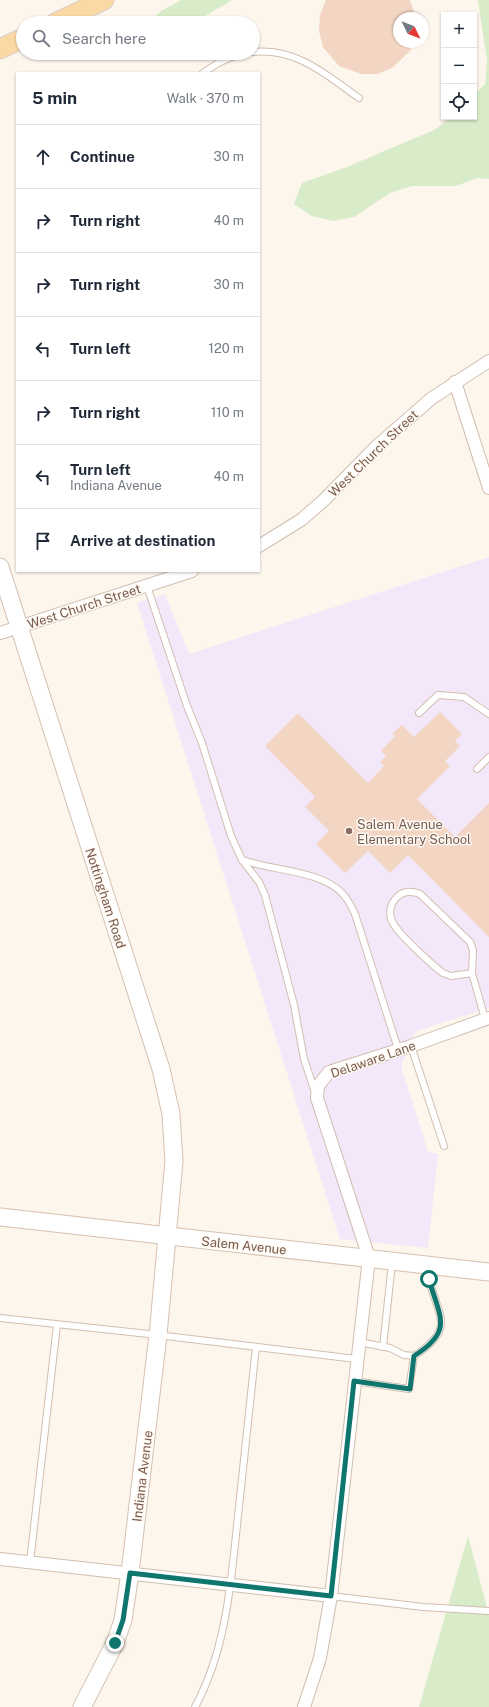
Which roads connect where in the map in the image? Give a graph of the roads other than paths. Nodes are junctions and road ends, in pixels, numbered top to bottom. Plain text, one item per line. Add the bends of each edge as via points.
1 (104, 0) edge
2 (70, 16) edge
3 (16, 41) edge
4 (0, 49) edge
5 (260, 52) edge
6 (225, 60) edge
7 (204, 72) edge
8 (359, 98) dead end
9 (489, 361) edge
10 (455, 382) junction
11 (489, 488) edge
12 (260, 545) edge
13 (0, 567) edge
14 (189, 572) edge
15 (147, 586) junction
16 (20, 626) junction
17 (0, 633) edge
18 (419, 714) dead end
19 (489, 714) edge
20 (489, 757) edge
21 (477, 769) dead end
22 (242, 860) junction
23 (472, 973) junction
24 (487, 1018) edge
25 (411, 1046) junction
26 (398, 1049) junction
27 (317, 1098) junction
28 (444, 1146) dead end
29 (0, 1217) edge
30 (169, 1236) junction
31 (369, 1258) junction
32 (392, 1261) junction
33 (429, 1265) junction
34 (489, 1272) edge
35 (0, 1318) edge
36 (57, 1325) junction
37 (158, 1335) junction
38 (358, 1342) junction
39 (383, 1347) junction
40 (256, 1348) junction
41 (414, 1356) junction
42 (356, 1359) junction
43 (354, 1381) junction
44 (0, 1559) edge
45 (30, 1562) junction
46 (130, 1573) junction
47 (231, 1584) junction
48 (331, 1596) junction
49 (489, 1611) edge
50 (82, 1707) edge
51 (195, 1707) edge
52 (304, 1707) edge

1 - 2 main road
3 - 4 main road
5 - 8 lane via 281,53 302,60
6 - 7 lane
9 - 10 street, West Church Street
10 - 11 street
10 - 12 street, West Church Street via 406,420 302,520
13 - 16 main road, Nottingham Road
14 - 15 street, West Church Street
15 - 16 street, West Church Street
15 - 22 lane via 202,743 231,836
16 - 17 street, West Church Street
16 - 30 main road, Nottingham Road via 161,1069 171,1114 174,1161
18 - 19 lane via 438,695 464,697
20 - 21 lane
22 - 26 lane via 324,881 341,892 355,914
22 - 27 lane via 259,882 265,895 294,1006 304,1059
23 - 23 lane via 473,950 465,937 420,894 412,891 398,896 390,911 394,925 443,973 451,976
23 - 24 lane
24 - 25 street, Delaware Lane
25 - 26 street, Delaware Lane
25 - 28 lane
26 - 27 street, Delaware Lane via 329,1072 318,1086
27 - 31 street
29 - 30 main road, Salem Avenue
30 - 31 main road, Salem Avenue
30 - 37 main road, Indiana Avenue
31 - 32 main road, Salem Avenue
31 - 38 street
32 - 33 main road, Salem Avenue
32 - 39 lane
33 - 34 main road, Salem Avenue
33 - 41 lane via 429,1279 439,1308 441,1327 436,1339
35 - 36 lane
36 - 37 lane
36 - 45 lane
37 - 40 lane
37 - 46 main road, Indiana Avenue
38 - 39 lane
38 - 42 street
39 - 41 lane
40 - 42 lane
40 - 47 lane
41 - 43 lane via 410,1389
42 - 43 street
43 - 48 street
44 - 45 street
45 - 46 street
46 - 47 street
46 - 50 main road, Indiana Avenue via 123,1620 115,1643
47 - 48 street
47 - 51 lane via 223,1635 211,1672
48 - 49 lane via 423,1607
48 - 52 street via 320,1658

